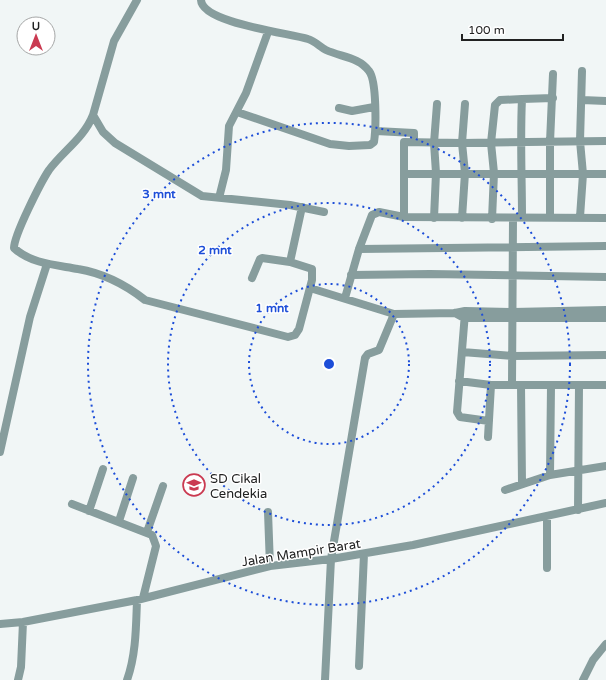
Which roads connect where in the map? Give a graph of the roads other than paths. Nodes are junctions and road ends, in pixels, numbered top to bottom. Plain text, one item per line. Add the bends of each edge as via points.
1 (137, 0) edge
2 (201, 0) edge
3 (268, 32) junction
4 (582, 71) dead end
5 (553, 74) dead end
6 (553, 98) junction
7 (522, 99) junction
8 (582, 100) junction
9 (606, 100) edge
10 (437, 104) dead end
11 (465, 104) dead end
12 (374, 107) junction
13 (339, 108) dead end
14 (237, 112) junction
15 (93, 115) junction
16 (376, 131) junction
17 (580, 141) junction
18 (606, 141) edge
19 (414, 142) junction
20 (550, 142) junction
21 (434, 143) junction
22 (462, 143) junction
23 (491, 143) junction
24 (520, 143) junction
25 (436, 173) junction
26 (465, 173) junction
27 (494, 173) junction
28 (522, 173) junction
29 (404, 174) junction
30 (551, 174) junction
31 (583, 174) junction
32 (606, 174) edge
33 (219, 198) junction
34 (302, 207) junction
35 (324, 212) dead end
36 (404, 216) junction
37 (522, 217) junction
38 (550, 217) junction
39 (580, 217) junction
40 (434, 218) junction
41 (462, 218) junction
42 (606, 218) edge
43 (492, 219) junction
44 (512, 219) junction
45 (513, 246) junction
46 (606, 246) edge
47 (359, 249) junction
48 (290, 262) junction
49 (47, 264) junction
50 (351, 275) junction
51 (513, 276) junction
52 (606, 277) edge
53 (252, 278) dead end
54 (310, 288) junction
55 (345, 298) junction
56 (606, 310) edge
57 (394, 314) junction
58 (465, 314) junction
59 (513, 315) junction
60 (606, 318) edge
61 (462, 352) junction
62 (606, 355) edge
63 (513, 356) junction
64 (459, 381) junction
65 (491, 385) junction
66 (512, 385) junction
67 (606, 385) edge
68 (521, 386) junction
69 (551, 386) junction
70 (579, 386) junction
71 (489, 421) junction
72 (488, 437) dead end
73 (0, 452) edge
74 (606, 466) edge
75 (103, 469) dead end
76 (577, 470) junction
77 (550, 475) junction
78 (133, 478) dead end
79 (522, 484) junction
80 (163, 486) dead end
81 (505, 490) dead end
82 (606, 503) edge
83 (72, 504) dead end
84 (578, 510) junction
85 (89, 511) junction
86 (268, 512) dead end
87 (547, 516) junction
88 (118, 521) junction
89 (147, 532) junction
90 (364, 554) junction
91 (331, 559) junction
92 (270, 566) junction
93 (547, 568) dead end
94 (140, 599) junction
95 (23, 622) junction
96 (0, 624) edge
97 (606, 644) edge
98 (359, 666) dead end
99 (18, 680) edge
100 (127, 680) edge
101 (326, 680) edge
102 (583, 680) edge

1 - 15 street via 114,42
2 - 3 street via 206,10 231,21
3 - 12 street via 310,39 325,49 357,60 370,71 374,80
3 - 14 street
4 - 8 street
5 - 6 street
6 - 7 street
6 - 20 street
7 - 23 street via 497,101
7 - 24 street
8 - 9 street
8 - 17 street
10 - 21 street
11 - 22 street
12 - 13 street via 352,111
12 - 16 street
14 - 16 street via 330,144 370,145 374,142
14 - 33 street via 229,126 226,170
15 - 33 street via 103,132 115,144 202,196
15 - 49 street via 87,127 49,171 14,244 14,248 22,254
16 - 19 street via 414,133
17 - 18 street
17 - 20 street
17 - 31 street
19 - 21 street
19 - 29 street via 403,144
20 - 24 street
20 - 30 street
21 - 22 street
21 - 25 street
22 - 23 street
22 - 26 street
23 - 24 street
23 - 27 street
24 - 28 street
25 - 26 street
25 - 29 street
25 - 40 street
26 - 27 street
26 - 41 street
27 - 28 street
27 - 43 street
28 - 30 street
28 - 37 street
29 - 36 street
30 - 31 street
30 - 38 street
31 - 32 street
31 - 39 street
33 - 34 street
34 - 35 street
34 - 48 street
36 - 40 street
36 - 47 street via 374,213
37 - 38 street
37 - 44 street
38 - 39 street
39 - 42 street
40 - 41 street
41 - 43 street
43 - 44 street
44 - 45 street
45 - 46 street
45 - 47 street
45 - 51 street
47 - 50 street
48 - 53 street via 262,258
48 - 54 street via 312,269
49 - 54 street via 105,277 128,287 145,300 292,337 299,329
49 - 73 street via 30,317
50 - 51 street
50 - 55 street
51 - 52 street
51 - 59 street
54 - 55 street
55 - 57 street
56 - 59 street
57 - 58 street
57 - 91 street via 380,350 368,354 365,358
58 - 59 street
58 - 61 street
59 - 60 street
59 - 63 street
61 - 63 street
61 - 64 street
62 - 63 street
63 - 66 street
64 - 65 street
64 - 71 street via 458,414
65 - 66 street
65 - 71 street
66 - 68 street
67 - 70 street
68 - 69 street
68 - 79 street
69 - 70 street
69 - 77 street
70 - 76 street
71 - 72 street
74 - 76 street
75 - 85 street
76 - 77 street
76 - 84 street
77 - 79 street
78 - 88 street
79 - 81 street
80 - 89 street
82 - 84 street, Jalan Mampir Barat
83 - 85 street
84 - 87 street, Jalan Mampir Barat
85 - 88 street
86 - 92 street
87 - 90 street, Jalan Mampir Barat
87 - 93 street
88 - 89 street
89 - 94 street via 155,540 156,546
90 - 91 street, Jalan Mampir Barat
90 - 98 street
91 - 92 street, Jalan Mampir Barat
91 - 101 street
92 - 94 street, Jalan Mampir Barat
94 - 95 street, Jalan Mampir Barat
94 - 100 street via 132,668
95 - 96 street, Jalan Mampir Barat
95 - 99 street
97 - 102 street via 593,660

